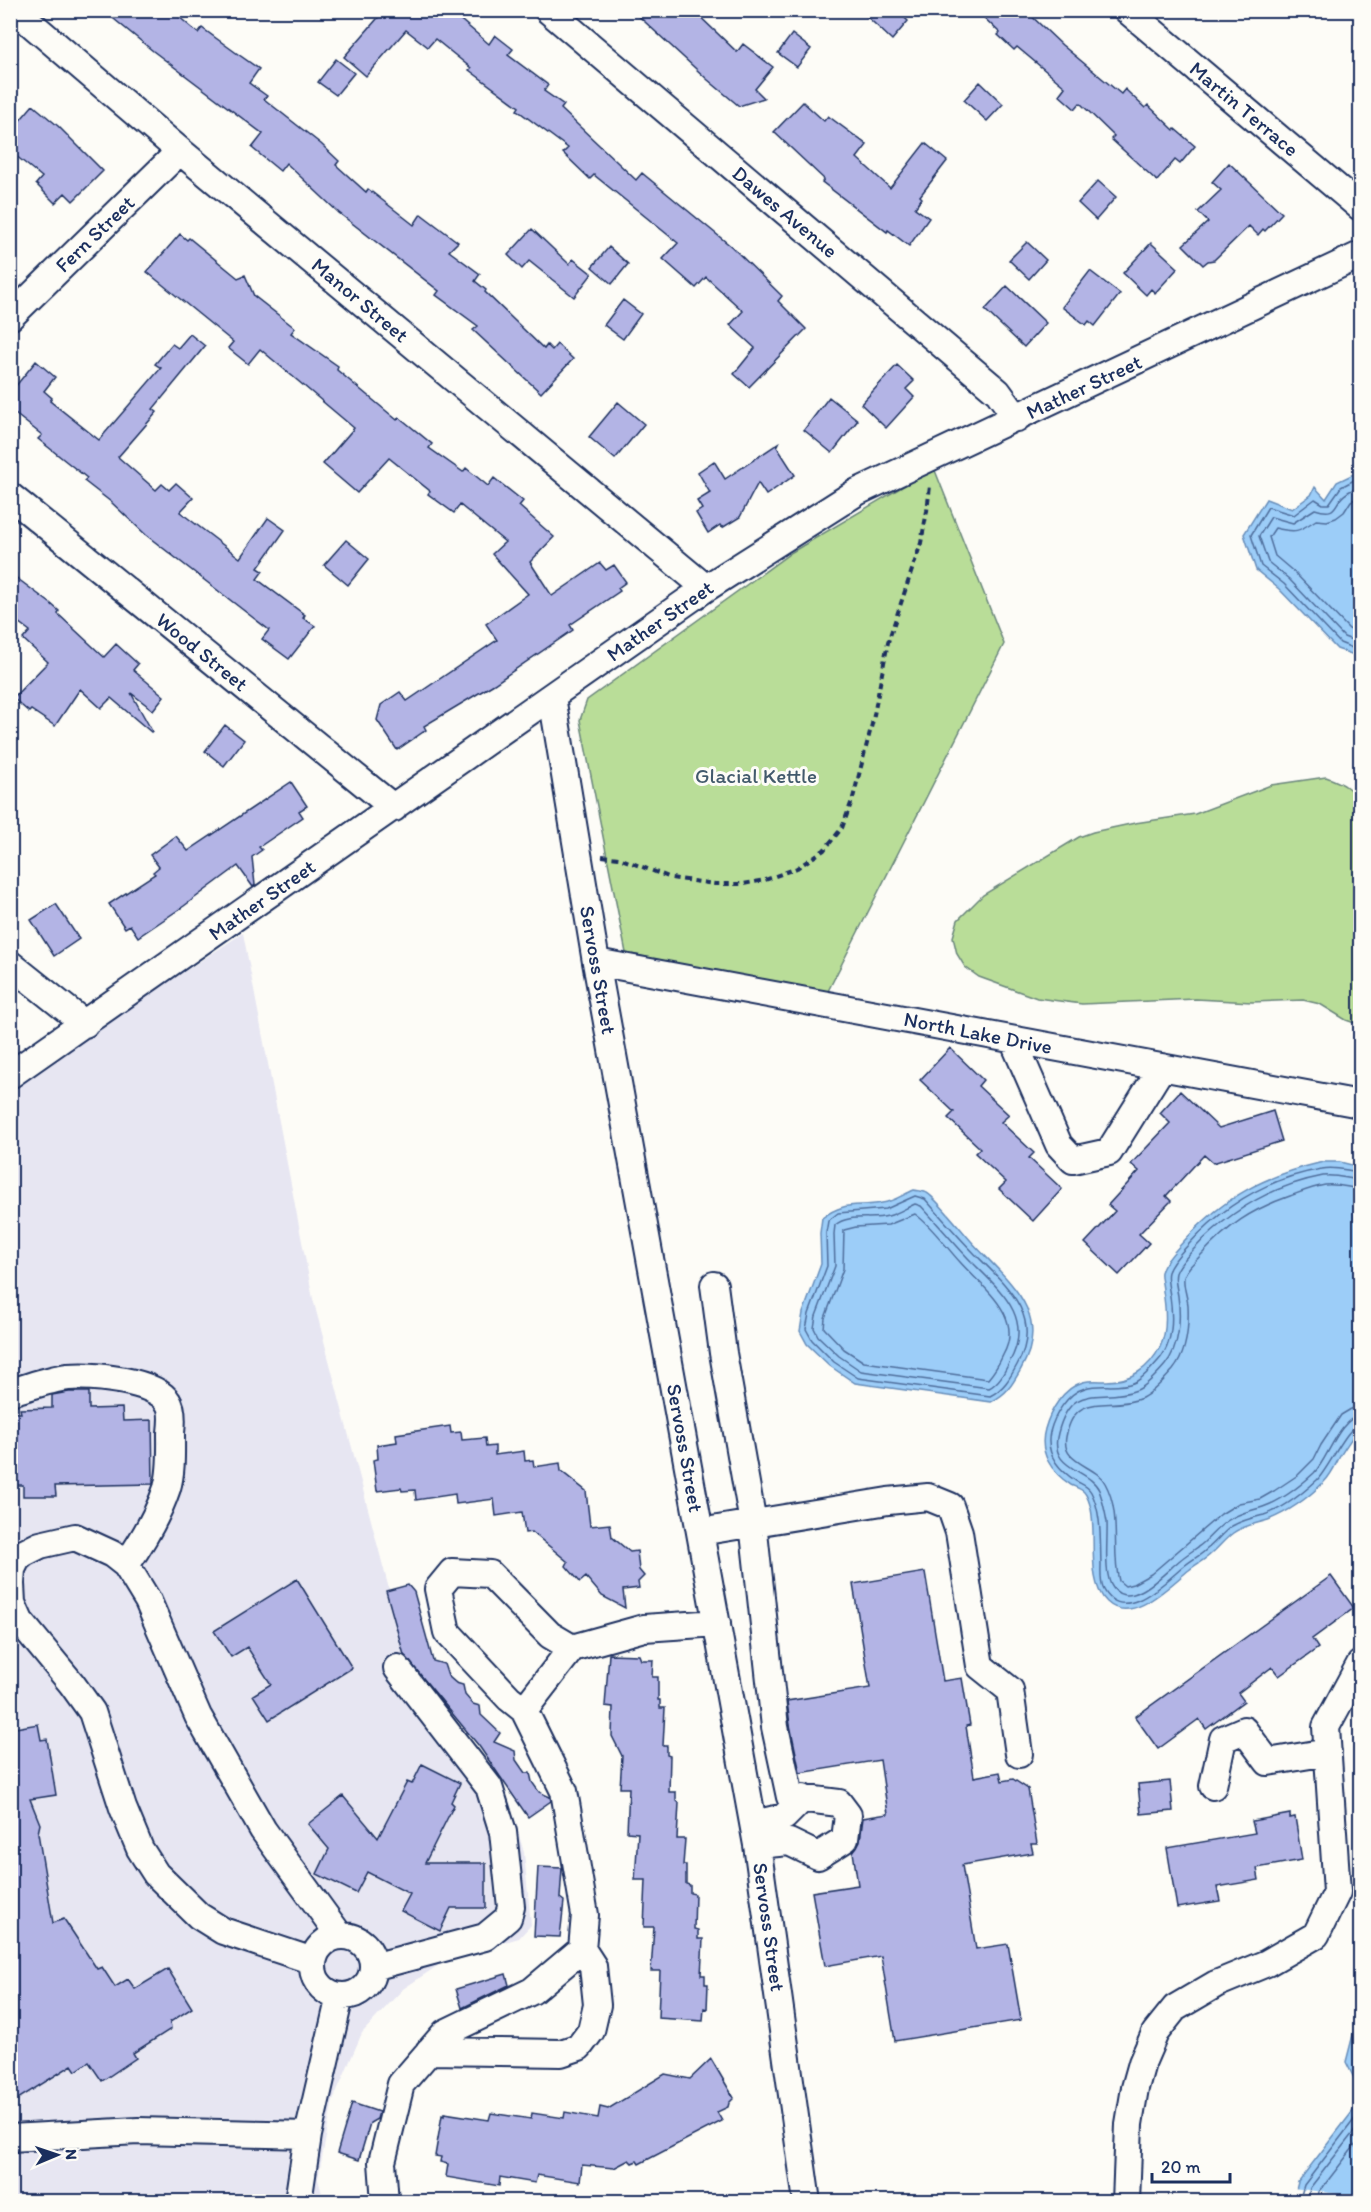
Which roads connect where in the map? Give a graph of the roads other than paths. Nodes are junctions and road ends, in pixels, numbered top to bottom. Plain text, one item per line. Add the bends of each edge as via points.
1 (15, 10) edge
2 (548, 10) edge
3 (1127, 10) edge
4 (180, 151) junction
5 (1360, 207) edge
6 (1360, 255) edge
7 (10, 316) edge
8 (1017, 418) junction
9 (10, 496) edge
10 (706, 588) junction
11 (552, 696) junction
12 (394, 808) junction
13 (596, 962) junction
14 (10, 964) edge
15 (85, 1024) junction
16 (1012, 1040) junction
17 (1162, 1067) junction
18 (10, 1075) edge
19 (1360, 1104) edge
20 (714, 1285) dead end
21 (10, 1392) edge
22 (753, 1523) junction
23 (700, 1532) junction
24 (126, 1565) junction
25 (717, 1623) junction
26 (572, 1648) junction
27 (1360, 1664) edge
28 (398, 1668) dead end
29 (1354, 1686) edge
30 (524, 1710) junction
31 (1328, 1752) junction
32 (1019, 1754) dead end
33 (1213, 1786) dead end
34 (803, 1798) junction
35 (755, 1835) junction
36 (340, 1936) junction
37 (582, 1948) junction
38 (313, 1961) junction
39 (373, 1967) junction
40 (339, 1996) junction
41 (429, 2051) junction
42 (308, 2135) junction
43 (10, 2138) edge
44 (298, 2202) edge
45 (385, 2202) edge
46 (807, 2202) edge
47 (1126, 2202) edge

1 - 4 street, Manor Street
2 - 8 street, Dawes Avenue via 998,392
3 - 5 street, Martin Terrace
4 - 7 street, Fern Street
4 - 10 street, Manor Street
6 - 8 street, Mather Street
8 - 10 street, Mather Street via 857,492
9 - 12 street, Wood Street
10 - 11 street, Mather Street
11 - 12 street, Mather Street
11 - 13 street, Servoss Street
12 - 15 street, Mather Street
13 - 16 street, North Lake Drive
13 - 23 street, Servoss Street
14 - 15 street
15 - 18 street, Mather Street
16 - 17 street, North Lake Drive
16 - 17 street via 1059,1145 1073,1160 1109,1152
17 - 19 street, North Lake Drive
20 - 22 street
21 - 24 street via 67,1377 93,1376 139,1384 157,1391 169,1402 172,1429 167,1488
22 - 23 street
22 - 32 street via 928,1497 950,1506 959,1532 980,1666 1010,1690
22 - 34 street via 776,1727 790,1797
23 - 25 street, Servoss Street
24 - 36 street via 148,1601 198,1716 262,1830
24 - 38 street via 75,1537 24,1553 12,1569 11,1584 12,1603 20,1622 92,1712 123,1808 140,1850 156,1874 199,1917 223,1931
25 - 26 street via 644,1628
25 - 35 street, Servoss Street
26 - 30 street
26 - 30 street via 550,1635 490,1574 452,1572 438,1589 447,1632
27 - 29 street
28 - 39 street via 489,1787 503,1832 512,1907 508,1918 485,1937
29 - 31 street via 1326,1727
30 - 37 street via 564,1791 585,1915
31 - 33 street via 1268,1762 1244,1730 1222,1739
31 - 47 street via 1337,1892 1316,1935 1175,2008 1155,2033 1142,2063 1131,2112
34 - 35 street via 784,1817
34 - 35 street via 839,1803 848,1815 845,1839 818,1856 789,1842
35 - 46 street, Servoss Street
36 - 38 street via 322,1944
36 - 39 street via 359,1941 367,1948
37 - 41 street via 532,1991 445,2033
37 - 41 street via 592,1966 597,2005 591,2031 579,2047 561,2053
38 - 40 street via 316,1980 322,1988
39 - 40 street via 371,1977 359,1992
40 - 42 street
41 - 45 street via 401,2084 382,2162
42 - 43 street via 138,2130
42 - 44 street

